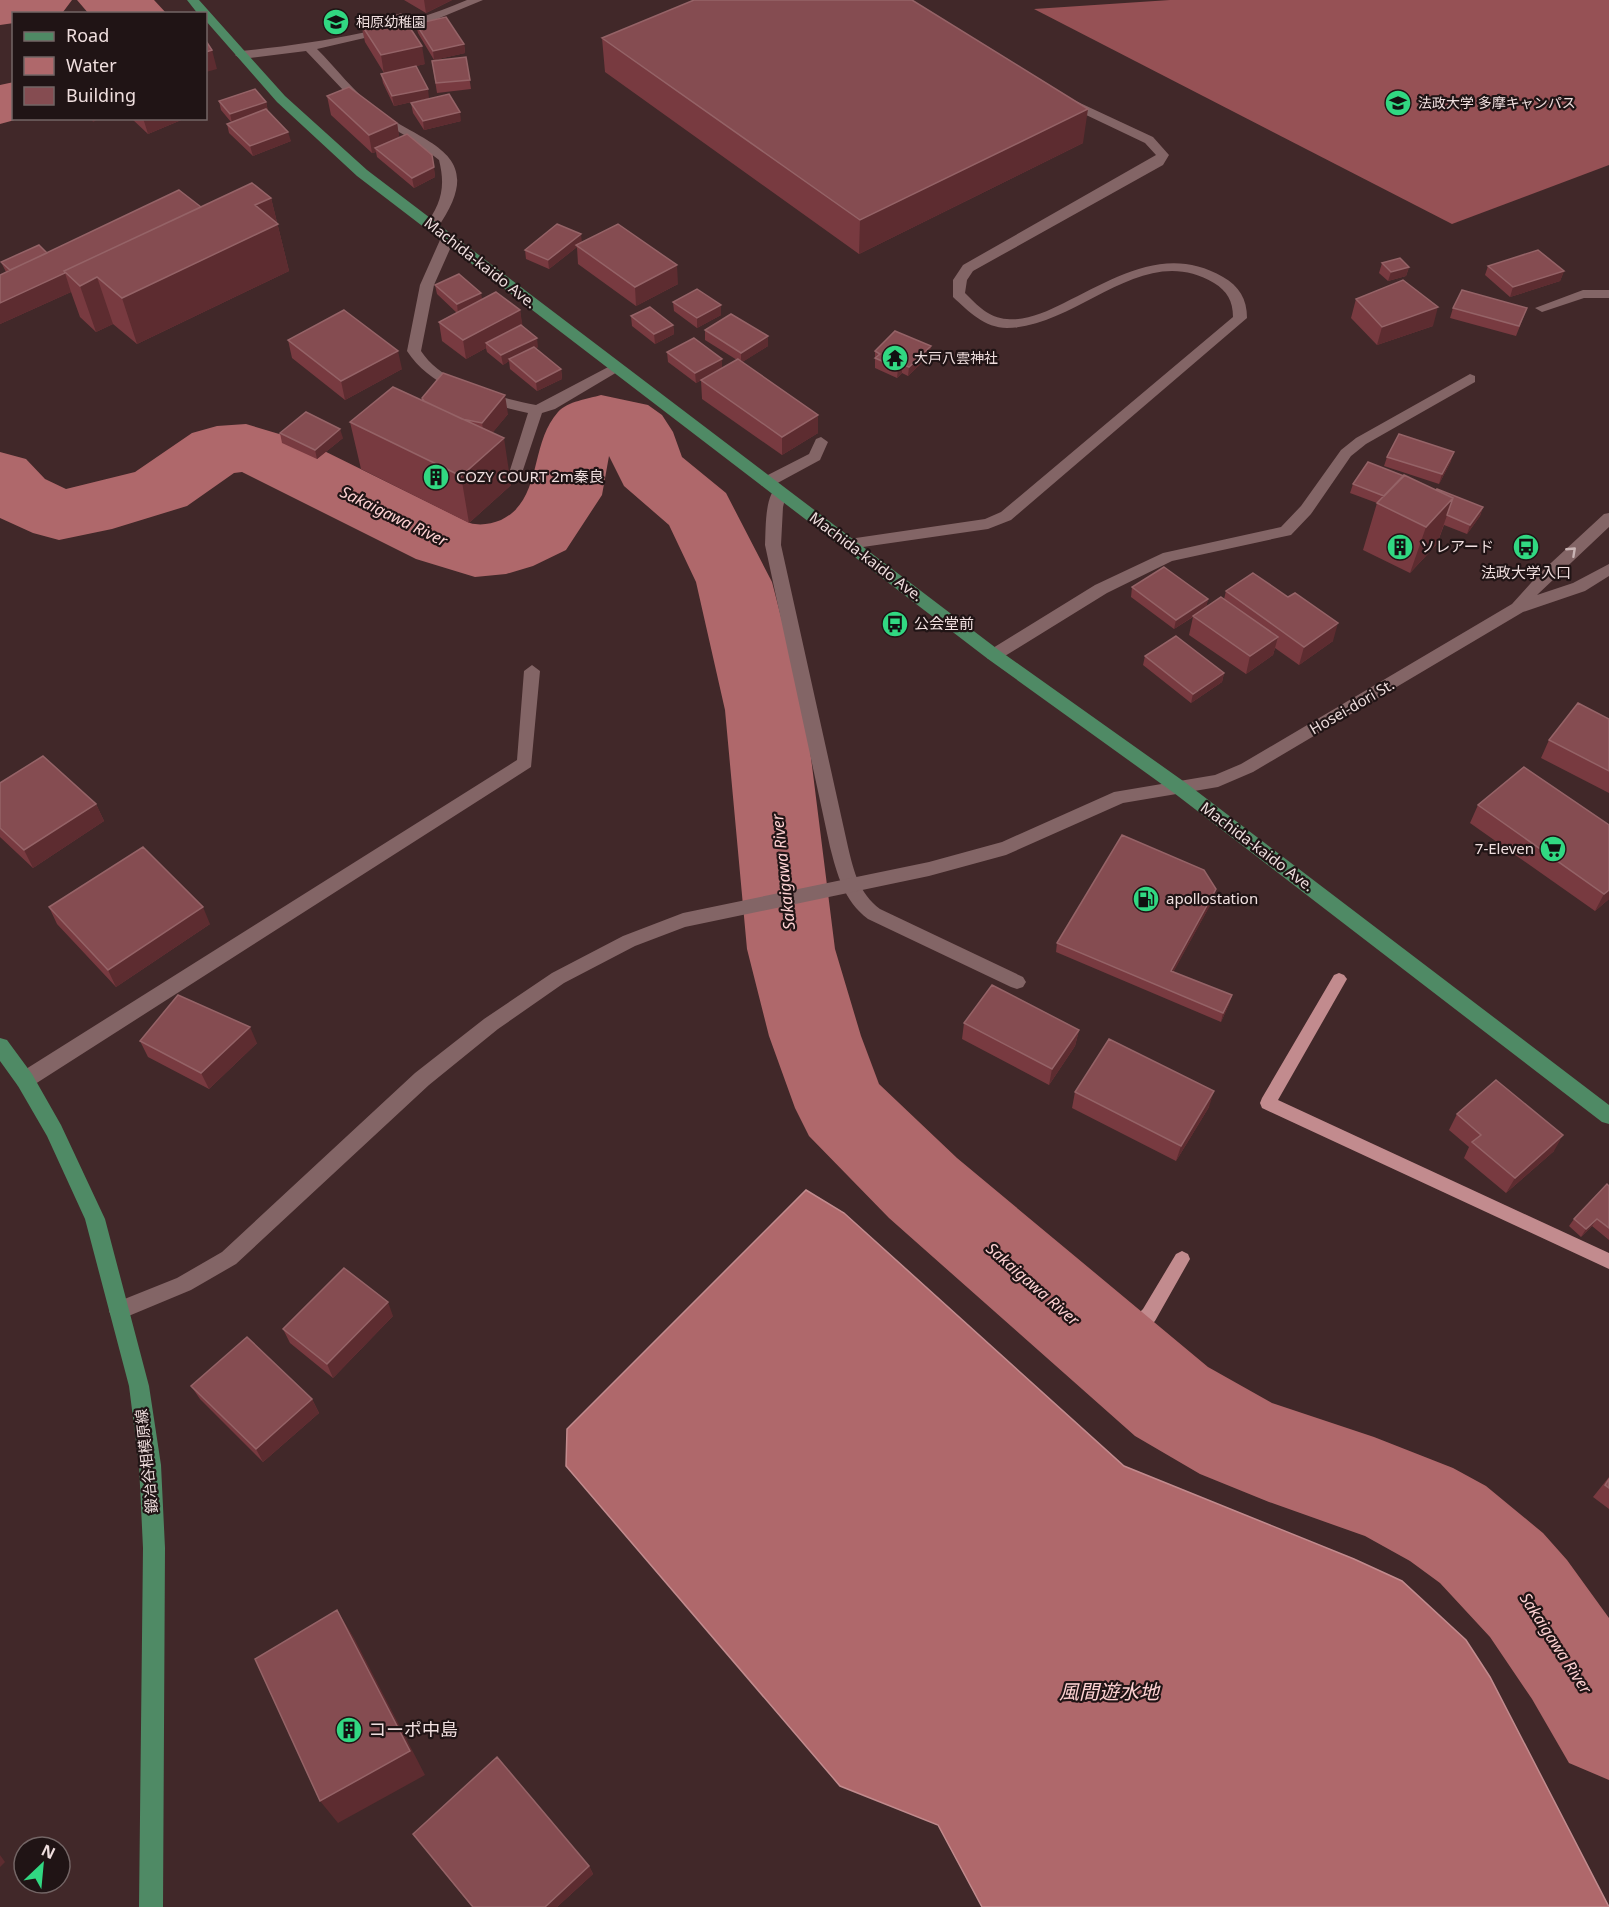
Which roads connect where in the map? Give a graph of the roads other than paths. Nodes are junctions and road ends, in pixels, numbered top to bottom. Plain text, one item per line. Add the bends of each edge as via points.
1 (193, 0) edge
2 (477, 0) edge
3 (203, 12) edge
4 (207, 16) edge
5 (309, 47) junction
6 (241, 55) junction
7 (1051, 93) edge
8 (431, 227) junction
9 (447, 240) junction
10 (1609, 294) edge
11 (1542, 308) dead end
12 (617, 368) junction
13 (1470, 380) dead end
14 (536, 410) junction
15 (821, 442) dead end
16 (517, 470) dead end
17 (773, 487) junction
18 (1609, 518) edge
19 (849, 544) junction
20 (1609, 569) edge
21 (1517, 608) junction
22 (994, 655) junction
23 (532, 671) dead end
24 (1180, 788) junction
25 (849, 884) junction
26 (1017, 982) dead end
27 (0, 1046) edge
28 (25, 1080) junction
29 (1609, 1116) edge
30 (119, 1311) junction
31 (151, 1907) edge

1 - 3 main road, Machida-kaido Ave.
2 - 5 street via 412,24
4 - 6 main road, Machida-kaido Ave.
5 - 6 street
5 - 8 street via 368,109 445,158 451,193 448,205
6 - 8 main road, Machida-kaido Ave. via 321,138
7 - 19 street via 1149,140 1163,155 1158,162 968,268 957,294 967,307 983,317 1025,324 1044,319 1142,270 1174,267 1208,274 1225,284 1241,305 1240,318 1006,516 988,524
8 - 9 main road, Machida-kaido Ave.
9 - 12 main road, Machida-kaido Ave.
9 - 14 street via 427,285 414,351 416,359 450,383
10 - 11 street via 1583,294
12 - 14 street
12 - 17 main road, Machida-kaido Ave.
13 - 22 street via 1360,441 1346,453 1306,510 1286,531 1168,557 1101,589
14 - 16 street
15 - 17 street via 815,457
17 - 19 main road, Machida-kaido Ave.
17 - 25 street via 773,545
21 -> 18 street, Hosei-dori St.
19 - 22 main road, Machida-kaido Ave.
20 - 21 street, Hosei-dori St. via 1579,587
21 - 24 street, Hosei-dori St. via 1247,768 1218,781
22 - 24 main road, Machida-kaido Ave.
23 - 28 street via 525,763
24 - 25 street, Hosei-dori St. via 1120,797 1006,848 929,869
24 - 29 main road, Machida-kaido Ave.
25 - 26 street via 864,908 874,914
25 - 30 street, Hosei-dori St. via 684,920 558,978 491,1024 422,1079 229,1258 184,1284
27 - 28 main road, 鍛冶谷相模原線
28 - 30 main road, 鍛冶谷相模原線 via 95,1219
30 - 31 main road, 鍛冶谷相模原線 via 139,1386 150,1465 154,1536

